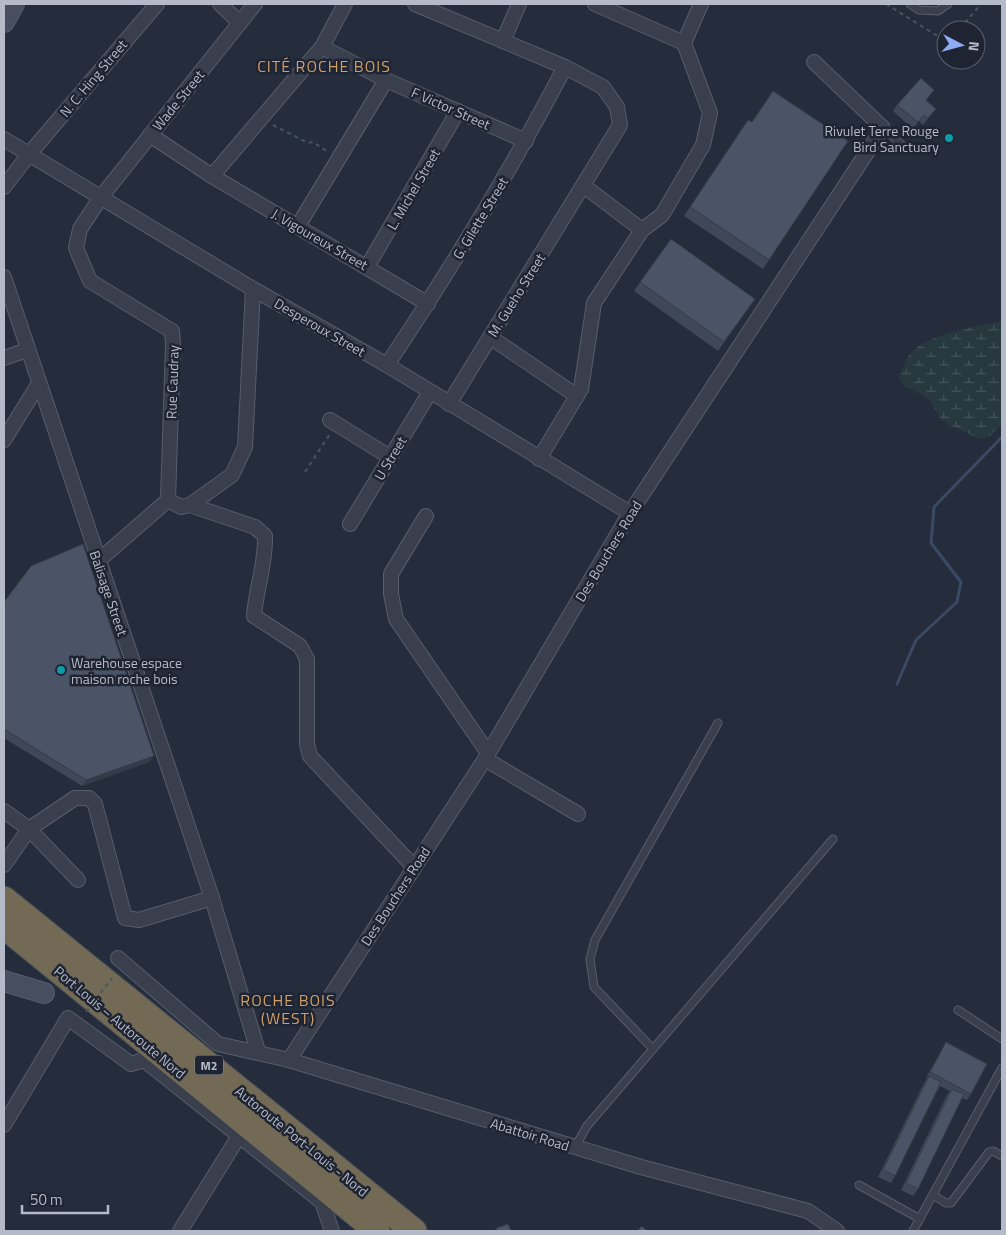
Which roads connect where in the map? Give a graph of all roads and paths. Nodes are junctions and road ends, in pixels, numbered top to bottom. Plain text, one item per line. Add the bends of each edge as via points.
1 (14, 4) edge
2 (157, 4) edge
3 (220, 4) edge
4 (255, 4) edge
5 (345, 4) edge
6 (414, 4) edge
7 (519, 4) edge
8 (595, 4) edge
9 (701, 4) edge
10 (886, 4) edge
11 (910, 4) edge
12 (948, 4) edge
13 (981, 4) edge
14 (967, 20) edge
15 (4, 22) edge
16 (240, 23) junction
17 (936, 35) edge
18 (503, 41) junction
19 (684, 43) junction
20 (322, 47) junction
21 (814, 62) dead end
22 (565, 67) junction
23 (386, 80) junction
24 (458, 111) junction
25 (261, 119) junction
26 (883, 128) junction
27 (150, 135) junction
28 (5, 139) edge
29 (526, 141) junction
30 (901, 144) dead end
31 (30, 153) junction
32 (339, 158) junction
33 (212, 176) junction
34 (584, 186) junction
35 (4, 187) edge
36 (101, 197) junction
37 (298, 226) junction
38 (642, 230) junction
39 (367, 267) junction
40 (4, 278) edge
41 (253, 289) junction
42 (428, 304) junction
43 (490, 337) junction
44 (27, 350) junction
45 (4, 358) edge
46 (387, 365) junction
47 (38, 385) junction
48 (430, 392) junction
49 (577, 396) junction
50 (449, 404) junction
51 (334, 422) joint
52 (4, 440) edge
53 (390, 457) junction
54 (539, 459) junction
55 (304, 472) dead end
56 (168, 500) junction
57 (190, 505) junction
58 (630, 513) junction
59 (426, 516) dead end
60 (350, 524) dead end
61 (98, 561) junction
62 (718, 723) dead end
63 (486, 756) junction
64 (4, 811) edge
65 (578, 814) dead end
66 (29, 829) junction
67 (832, 839) dead end
68 (4, 865) edge
69 (414, 867) junction
70 (78, 880) dead end
71 (212, 898) junction
72 (4, 899) edge
73 (4, 926) edge
74 (118, 958) dead end
75 (112, 978) dead end
76 (4, 981) edge
77 (44, 993) dead end
78 (958, 1010) dead end
79 (86, 1012) dead end
80 (1002, 1038) edge
81 (652, 1048) junction
82 (258, 1051) junction
83 (289, 1060) junction
84 (1002, 1068) edge
85 (5, 1121) edge
86 (238, 1136) junction
87 (575, 1148) junction
88 (1002, 1156) edge
89 (859, 1185) dead end
90 (933, 1195) junction
91 (920, 1219) junction
92 (180, 1231) edge
93 (332, 1231) edge
94 (376, 1231) edge
95 (414, 1231) edge
96 (837, 1231) edge
97 (913, 1231) edge

1 - 15 street
2 - 31 street, N. C. Hing Street
3 - 16 street
4 - 16 street, Wade Street
5 - 20 street
6 - 18 street
7 - 18 street
8 - 19 street
9 - 19 street
10 - 17 path
11 - 12 lane via 919,10 938,12
13 - 14 path
16 - 27 street, Wade Street
18 - 22 street
19 - 38 street via 710,113 703,145 662,216
20 - 23 street, F Victor Street
20 - 25 street
21 - 26 street
22 - 29 street, G. Gilette Street
22 - 34 street, M. Gueho Street via 602,87 617,107 620,125
23 - 24 street, F Victor Street
23 - 32 street
24 - 29 street, F Victor Street
24 - 39 street, L. Michel Street
25 - 32 path via 308,144 313,142
25 - 33 street
26 - 30 lane
26 - 58 street, Des Bouchers Road
27 - 33 street, J. Vigoureux Street
27 - 36 street, Wade Street
28 - 31 street, Desperoux Street
29 - 42 street, G. Gilette Street
31 - 35 street
31 - 36 street, Desperoux Street
32 - 37 street
33 - 37 street, J. Vigoureux Street
34 - 38 street
34 - 43 street, M. Gueho Street
36 - 41 street, Desperoux Street
36 - 56 street, Rue Caudray via 80,229 76,248 90,281 172,331
37 - 39 street, J. Vigoureux Street
38 - 49 street via 594,303 581,389
39 - 42 street, J. Vigoureux Street
40 - 44 street, Balisage Street
41 - 46 street, Desperoux Street
41 - 57 street via 245,446 232,475
42 - 46 street, G. Gilette Street
43 - 49 street
43 - 50 street, M. Gueho Street
44 - 45 street
44 - 47 street, Balisage Street
46 - 48 street, Desperoux Street
47 - 52 street
47 - 61 street, Balisage Street
48 - 50 street, Desperoux Street
48 - 53 street, U Street
49 - 54 street
50 - 54 street, Desperoux Street
51 - 53 street
51 - 55 path
53 - 60 street, U Street
54 - 58 street, Desperoux Street
56 - 57 street via 181,507
56 - 61 street
57 - 69 street via 254,527 265,536 266,554 254,616 300,646 307,659 307,744 310,756
58 - 63 street, Des Bouchers Road
59 - 63 street via 391,574 396,619
61 - 71 street, Balisage Street
62 - 81 lane via 595,940 590,959 594,987
63 - 65 street
63 - 69 street, Des Bouchers Road
64 - 66 street
66 - 68 street
66 - 70 street
66 - 71 street via 75,798 89,798 95,804 125,918 139,920
67 - 81 lane
69 - 83 street, Des Bouchers Road
71 - 82 street, Balisage Street
72 - 95 highway, Autoroute Port-Louis - Nord / M2
73 - 94 highway, Port Louis – Autoroute Nord / M2
74 - 82 street, Abattoir Road via 218,1044
75 - 79 path, bridge
76 - 77 street
78 - 80 lane
81 - 87 lane via 587,1126
82 - 83 street, Abattoir Road
83 - 87 street, Abattoir Road
84 - 90 lane
85 - 86 street via 68,1018 131,1064 144,1060
86 - 92 street
86 - 93 street via 322,1202
87 - 96 street, Abattoir Road via 808,1211
88 - 90 lane via 989,1152 951,1203
89 - 91 lane
90 - 91 lane
91 - 97 lane

